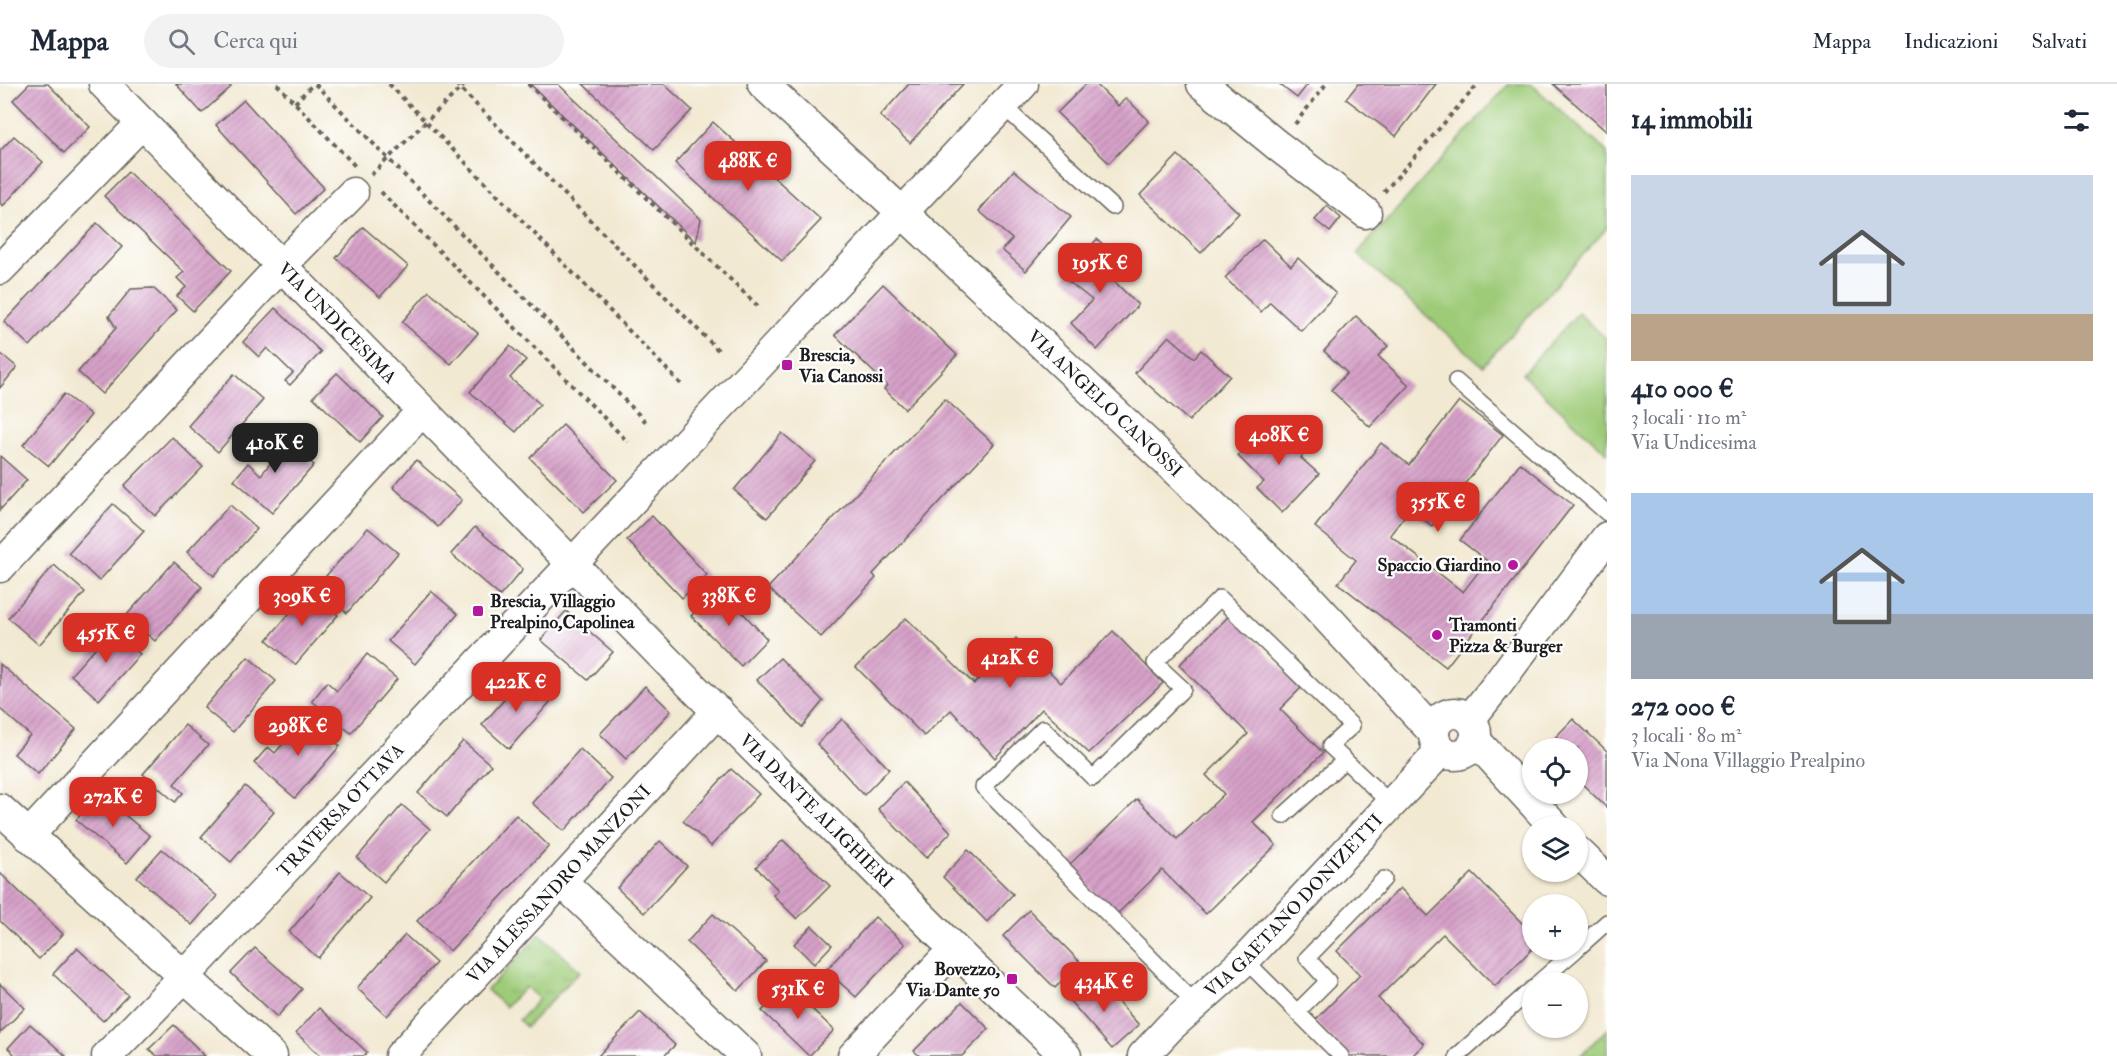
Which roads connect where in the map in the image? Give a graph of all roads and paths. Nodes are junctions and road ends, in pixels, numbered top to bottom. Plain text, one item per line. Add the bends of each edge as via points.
1 (104, 84) edge
2 (277, 84) edge
3 (314, 84) edge
4 (388, 84) edge
5 (456, 84) edge
6 (465, 84) edge
7 (528, 84) edge
8 (763, 84) edge
9 (1023, 84) edge
10 (1202, 84) edge
11 (1326, 84) edge
12 (1478, 84) edge
13 (460, 89) junction
14 (295, 103) junction
15 (1003, 106) junction
16 (425, 122) junction
17 (142, 123) junction
18 (1278, 146) junction
19 (389, 158) junction
20 (360, 185) junction
21 (1113, 207) dead end
22 (902, 212) junction
23 (1366, 213) joint
24 (281, 266) junction
25 (0, 269) edge
26 (760, 309) dead end
27 (719, 351) dead end
28 (1456, 381) dead end
29 (683, 386) dead end
30 (423, 411) junction
31 (647, 423) dead end
32 (628, 442) dead end
33 (1607, 513) edge
34 (1607, 537) edge
35 (572, 564) junction
36 (0, 567) edge
37 (718, 711) junction
38 (1455, 735) junction
39 (1344, 760) junction
40 (1392, 805) junction
41 (0, 809) edge
42 (1283, 816) dead end
43 (1541, 816) edge
44 (28, 836) junction
45 (1588, 862) edge
46 (1384, 879) dead end
47 (1607, 880) edge
48 (561, 881) junction
49 (1607, 922) edge
50 (1588, 939) edge
51 (954, 949) junction
52 (1245, 960) junction
53 (1564, 960) edge
54 (1551, 972) edge
55 (185, 976) junction
56 (1522, 998) edge
57 (1196, 1004) junction
58 (1297, 1012) junction
59 (107, 1056) edge
60 (272, 1056) edge
61 (400, 1056) edge
62 (746, 1056) edge
63 (853, 1056) edge
64 (1066, 1056) edge
65 (1143, 1056) edge
66 (1341, 1056) edge
67 (1457, 1056) edge

1 - 17 street, VIA UNDICESIMA
2 - 14 path
3 - 14 path
3 - 19 path
4 - 16 path
5 - 13 path
6 - 13 path
7 - 26 path
8 - 22 street, VIA ANGELO CANOSSI
9 - 15 street
10 - 18 street
11 - 18 path
12 - 23 path
13 - 16 path
13 - 27 path
14 - 20 path
15 - 21 lane
15 - 22 street
16 - 19 path
16 - 29 path
17 - 24 street, VIA UNDICESIMA
17 - 25 street
18 - 23 street
19 - 20 path
19 - 31 path
20 - 24 street
20 - 32 path
22 - 35 street
22 - 38 street, VIA ANGELO CANOSSI
24 - 30 street, VIA UNDICESIMA
24 - 36 street
28 - 33 lane
30 - 35 street, VIA UNDICESIMA
30 - 44 street
34 - 38 street, VIA GAETANO DONIZETTI
35 - 37 street, VIA DANTE ALIGHIERI
35 - 55 street, TRAVERSA OTTAVA
37 - 48 street, VIA ALESSANDRO MANZONI
37 - 51 street, VIA DANTE ALIGHIERI
38 - 40 street, VIA GAETANO DONIZETTI
38 - 43 street, VIA ANGELO CANOSSI
39 - 40 lane
39 - 42 lane
39 - 57 lane via 1330,746 1352,726 1220,598 1155,663 1183,688 1093,778 1042,728 983,787
40 - 52 street, VIA GAETANO DONIZETTI
41 - 44 street
44 - 55 street
45 - 47 street
46 - 58 lane via 1307,957 1328,981
48 - 61 street, VIA ALESSANDRO MANZONI
48 - 62 street
49 - 50 lane
51 - 63 street
51 - 64 street, VIA DANTE ALIGHIERI
52 - 57 street, VIA GAETANO DONIZETTI
52 - 58 lane
53 - 54 lane
55 - 59 street, TRAVERSA OTTAVA
55 - 60 street
56 - 67 lane
57 - 65 street, VIA GAETANO DONIZETTI
58 - 66 lane

